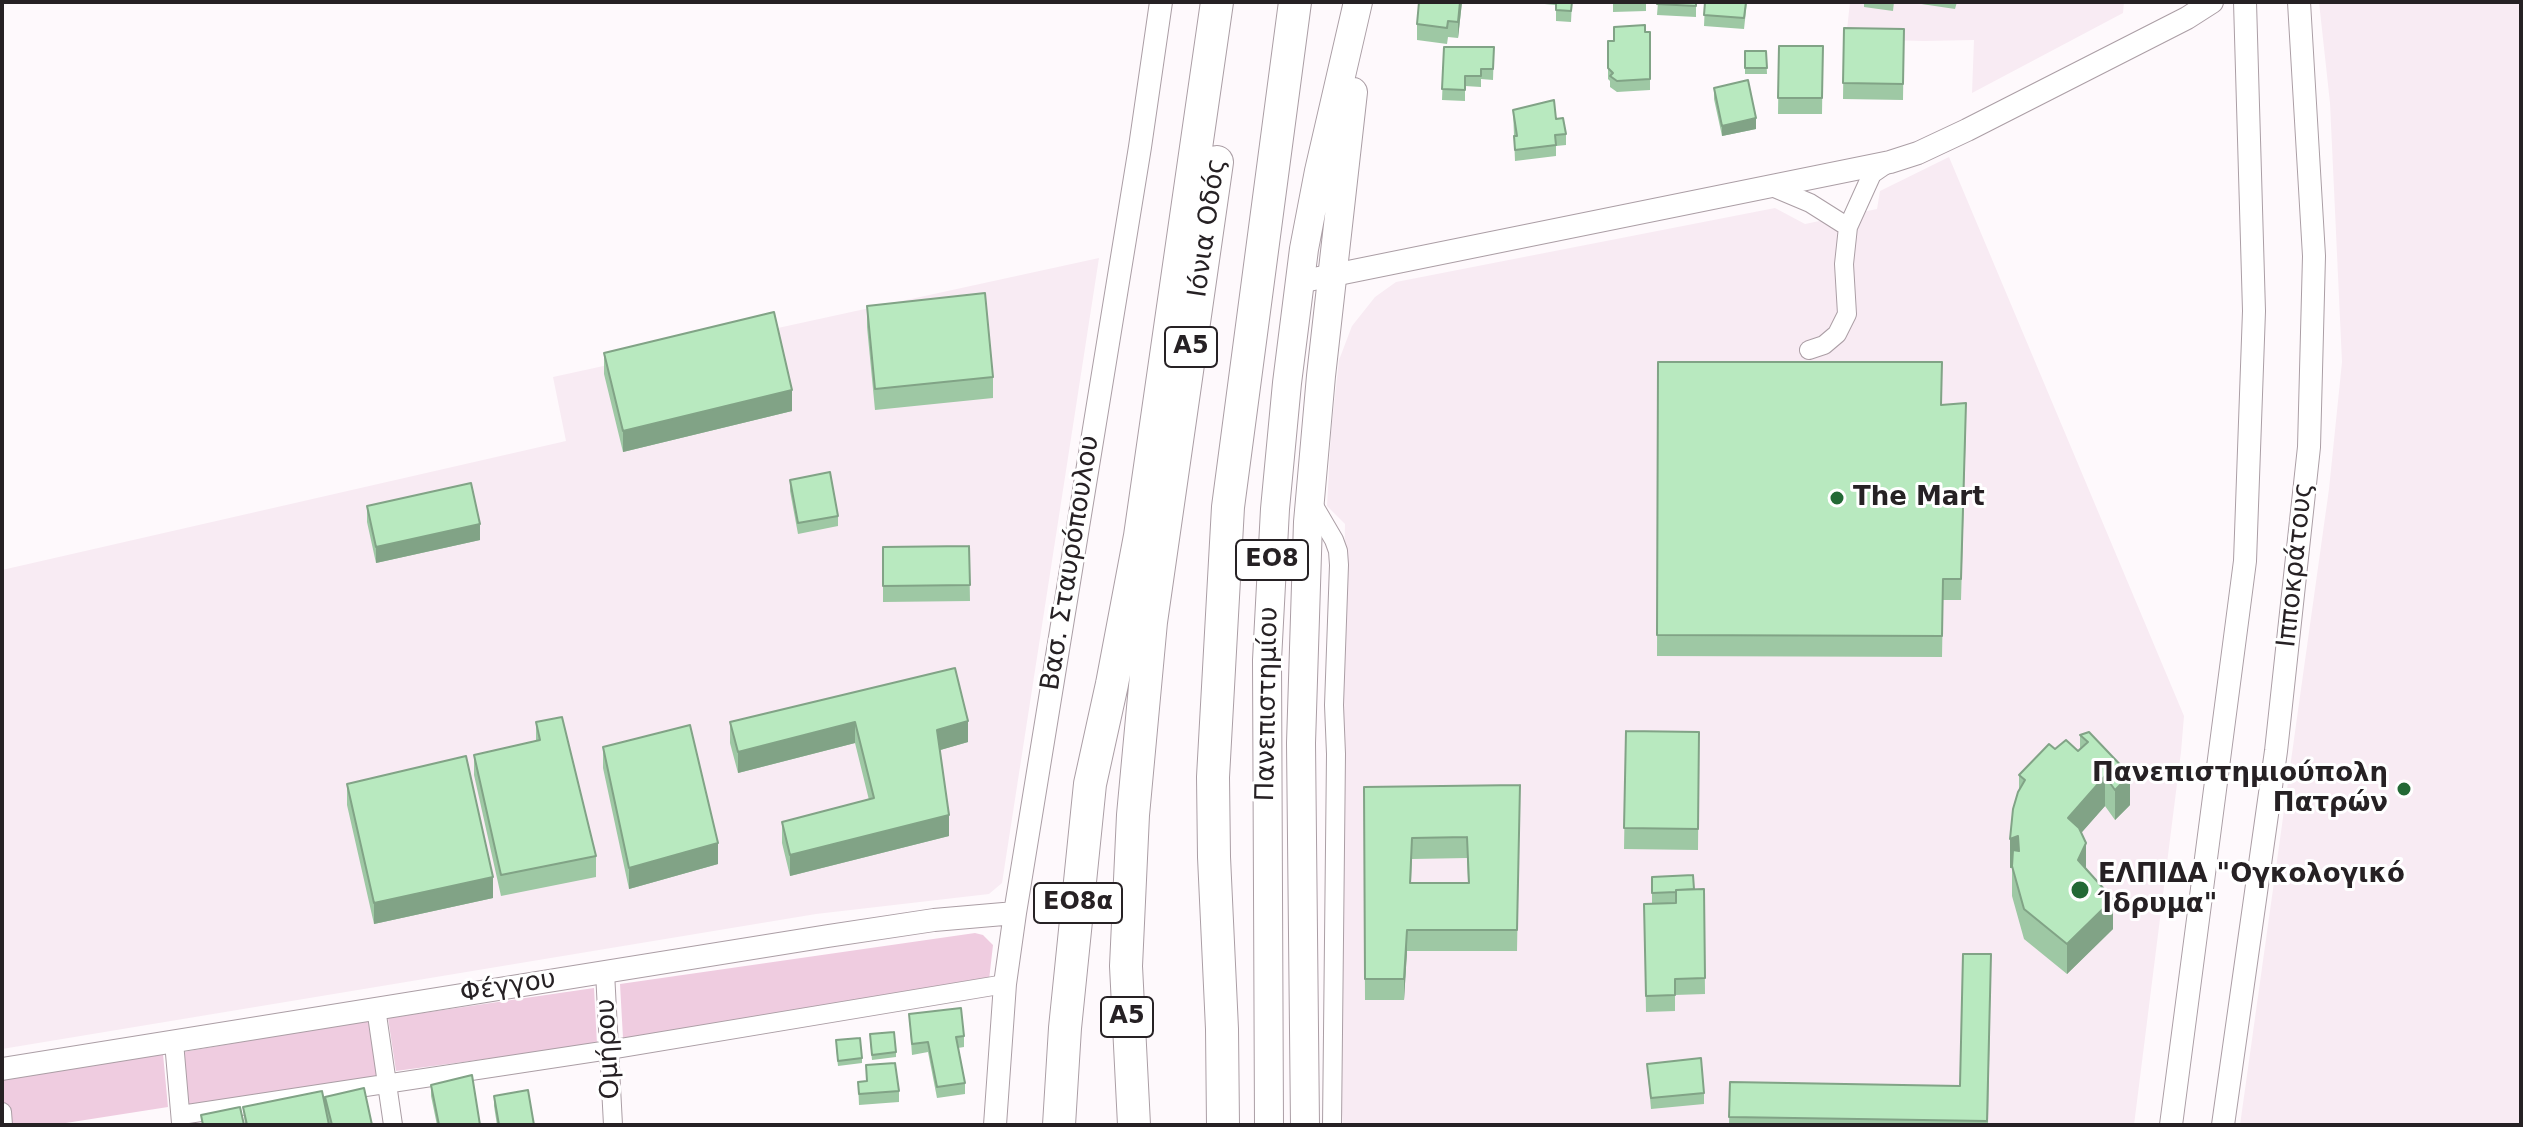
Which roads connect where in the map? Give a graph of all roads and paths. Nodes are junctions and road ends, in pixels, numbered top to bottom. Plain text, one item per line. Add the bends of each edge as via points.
1 (1161, 2) edge
2 (1217, 2) edge
3 (1238, 2) edge
4 (1295, 2) edge
5 (1360, 2) edge
6 (2212, 2) edge
7 (2245, 2) edge
8 (2299, 2) edge
9 (1890, 162) junction
10 (1772, 187) junction
11 (1848, 227) junction
12 (1332, 275) junction
13 (1299, 282) junction
14 (1809, 350) dead end
15 (1310, 499) junction
16 (1140, 536) junction
17 (1015, 913) junction
18 (605, 972) junction
19 (1005, 984) junction
20 (376, 1008) junction
21 (174, 1042) junction
22 (609, 1050) junction
23 (2, 1069) edge
24 (387, 1083) junction
25 (2, 1112) edge
26 (181, 1120) edge
27 (3, 1125) edge
28 (393, 1125) edge
29 (613, 1125) edge
30 (995, 1125) edge
31 (1059, 1125) edge
32 (1116, 1125) edge
33 (1134, 1125) edge
34 (1223, 1125) edge
35 (1269, 1125) edge
36 (1305, 1125) edge
37 (1332, 1125) edge
38 (2171, 1125) edge
39 (2223, 1125) edge

1 - 17 street, Βασ. Σταυρόπουλου
2 - 16 highway, Ιόνια Οδός / Α5
3 - 33 highway, Ιόνια Οδός / Α5 via 1151,622 1133,815 1126,992
4 - 34 highway, Α5 via 1228,507 1213,777
5 - 12 main road, Πανεπιστημίου / ΕΟ8
5 - 13 main road, Πανεπιστημίου / ΕΟ8
6 - 9 street via 1967,130
7 - 38 street, Ιπποκράτους via 2254,311 2245,561
8 - 39 street, Ιπποκράτους via 2314,256 2309,447 2276,751
9 - 10 street
9 - 11 street via 1872,174
10 - 11 street
10 - 12 street
11 - 14 street via 1847,314 1837,334
12 - 13 street
12 - 15 main road, Πανεπιστημίου / ΕΟ8
13 - 35 main road, Πανεπιστημίου / ΕΟ8 via 1270,577
15 - 36 main road, Πανεπιστημίου / ΕΟ8 via 1301,743
15 - 37 street via 1334,540 1339,565
16 - 31 highway, ΕΟ8α via 1090,784
16 - 32 highway, Α5 via 1138,646 1122,762 1112,899
17 - 18 street, Φέγγου via 934,920
17 - 19 street, Βασ. Σταυρόπουλου
18 - 20 street, Φέγγου
18 - 22 street, Ομήρου
19 - 22 street
19 - 30 street, Βασ. Σταυρόπουλου
20 - 21 street, Φέγγου
20 - 24 street
21 - 23 street, Φέγγου
21 - 26 street
22 - 24 street
22 - 29 street, Ομήρου
24 - 26 street
24 - 28 street
25 - 27 street

